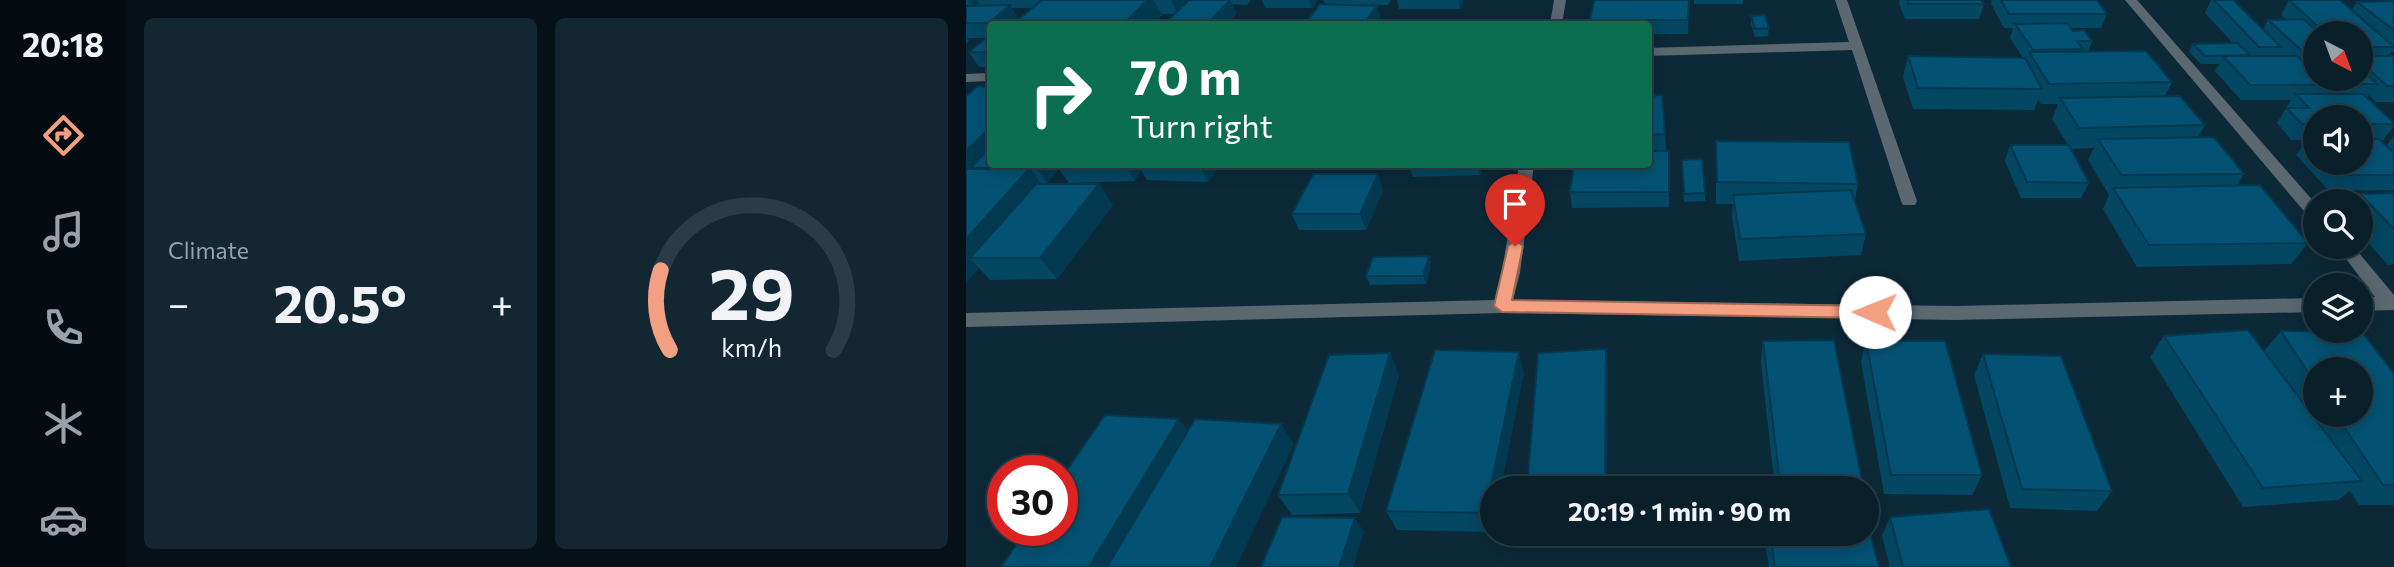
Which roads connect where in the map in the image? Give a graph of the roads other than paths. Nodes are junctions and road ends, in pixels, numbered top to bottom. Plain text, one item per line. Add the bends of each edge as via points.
1 (1560, 0) edge
2 (1841, 0) edge
3 (2131, 0) edge
4 (1556, 21) edge
5 (1855, 46) junction
6 (1652, 51) edge
7 (987, 77) edge
8 (966, 78) edge
9 (1526, 168) edge
10 (2303, 199) edge
11 (1909, 201) dead end
12 (2355, 259) edge
13 (2392, 303) edge
14 (2373, 304) edge
15 (2303, 305) edge
16 (1502, 306) junction
17 (966, 320) edge

1 - 4 street
2 - 5 street
3 - 10 street
5 - 6 street
5 - 11 street
7 - 8 street
9 - 16 street
12 - 13 street
13 - 14 street
15 - 16 street via 1955,313
16 - 17 street

